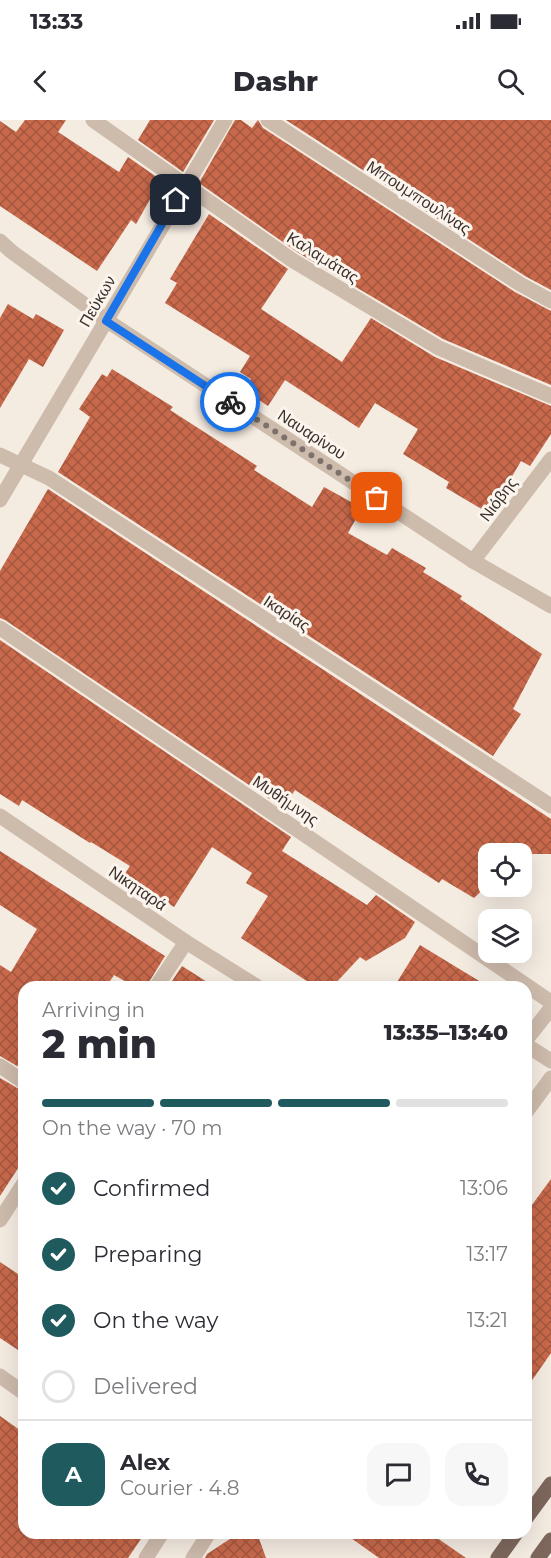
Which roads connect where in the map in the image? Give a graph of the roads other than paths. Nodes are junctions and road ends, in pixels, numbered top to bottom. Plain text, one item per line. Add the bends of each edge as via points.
1 (93, 120) edge
2 (225, 120) edge
3 (268, 120) edge
4 (186, 184) junction
5 (0, 241) edge
6 (551, 301) edge
7 (106, 321) junction
8 (551, 396) edge
9 (0, 455) edge
10 (551, 459) edge
11 (22, 464) junction
12 (0, 500) edge
13 (473, 561) junction
14 (551, 606) edge
15 (0, 628) edge
16 (551, 806) edge
17 (0, 816) edge
18 (186, 942) junction
19 (160, 981) edge
20 (248, 981) edge
21 (520, 981) edge
22 (532, 989) edge
23 (551, 1002) edge
24 (551, 1008) edge
25 (532, 1035) edge
26 (532, 1047) edge
27 (551, 1061) edge
28 (0, 1066) edge
29 (551, 1077) edge
30 (18, 1078) edge
31 (532, 1104) edge
32 (18, 1192) edge
33 (0, 1220) edge
34 (0, 1376) edge
35 (18, 1389) edge
36 (551, 1484) edge
37 (532, 1510) edge
38 (158, 1539) edge
39 (205, 1539) edge
40 (512, 1539) edge
41 (551, 1540) edge
42 (146, 1558) edge
43 (193, 1558) edge
44 (498, 1558) edge
45 (538, 1558) edge

1 - 4 street, Καλαμάτας
2 - 4 street, Πεύκων
3 - 6 street, Μπουμπουλίνας
4 - 7 street, Πεύκων
4 - 8 street, Καλαμάτας via 292,260 439,348
5 - 7 street, Ναυαρίνου
7 - 11 street, Πεύκων
7 - 13 street, Ναυαρίνου
9 - 11 street, Ικαρίας
10 - 13 street, Νιόβης
11 - 12 street, Πεύκων
11 - 16 street, Ικαρίας
13 - 14 street, Ναυαρίνου
15 - 21 street, Μυθήμνης
17 - 18 street, Νικηταρά
18 - 19 street
18 - 20 street, Νικηταρά
22 - 23 street, Μυθήμνης
24 - 25 street
26 - 27 street
28 - 30 street
29 - 31 street
32 - 33 street
34 - 35 street
36 - 37 main road
38 - 42 street
39 - 43 street
40 - 44 main road
41 - 45 main road

